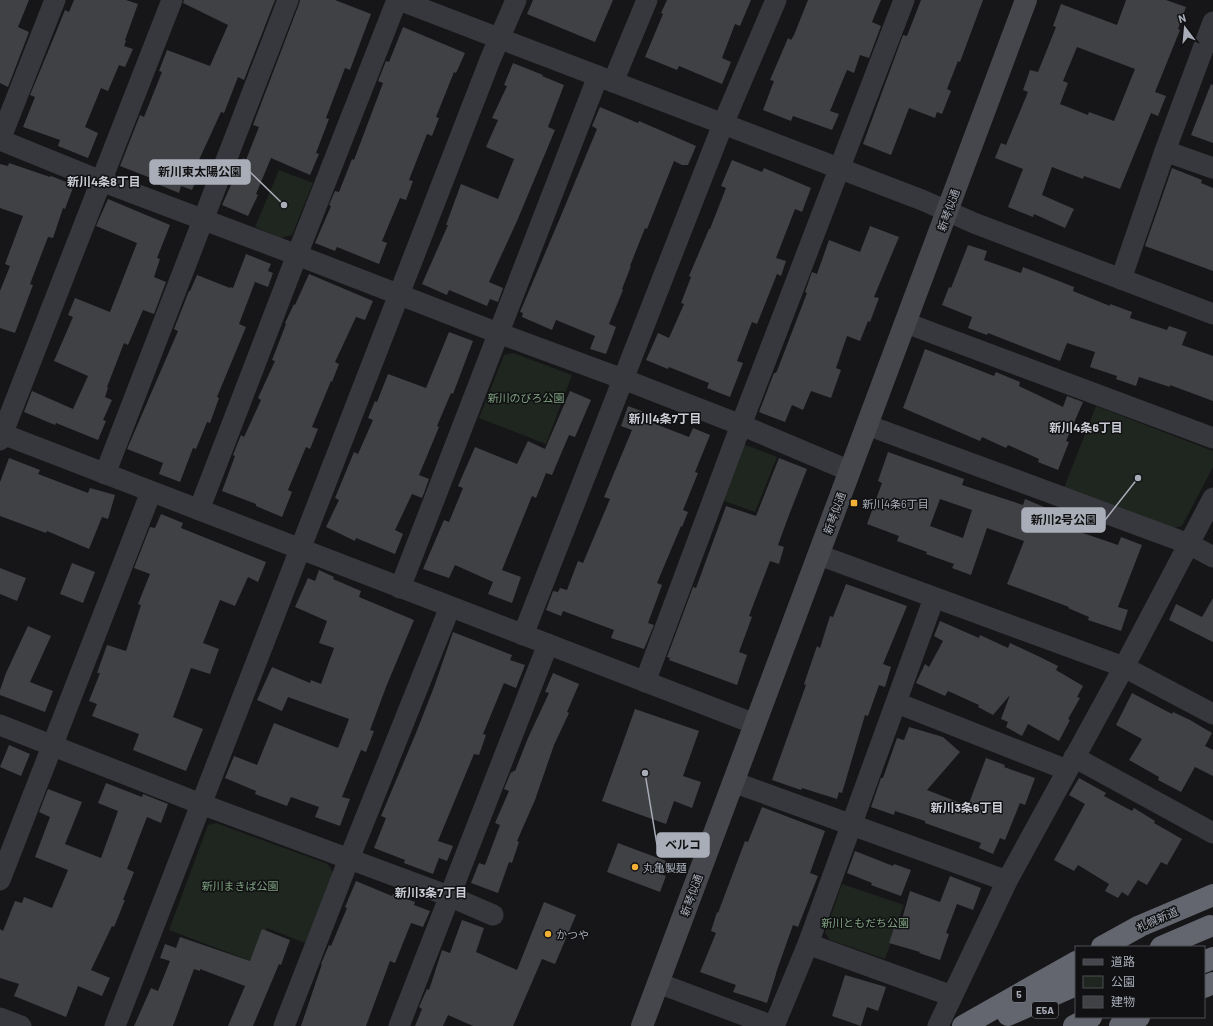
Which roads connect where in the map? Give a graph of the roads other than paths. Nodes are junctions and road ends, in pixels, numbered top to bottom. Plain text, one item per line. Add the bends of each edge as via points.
1 (56, 0) edge
2 (172, 0) edge
3 (288, 0) edge
4 (516, 0) edge
5 (647, 0) edge
6 (776, 0) edge
7 (904, 0) edge
8 (1026, 0) edge
9 (403, 1) edge
10 (1213, 22) edge
11 (499, 39) junction
12 (605, 79) junction
13 (723, 124) junction
14 (0, 140) edge
15 (1165, 151) junction
16 (1213, 168) edge
17 (840, 169) junction
18 (101, 181) junction
19 (948, 211) junction
20 (204, 220) junction
21 (297, 255) junction
22 (1121, 279) junction
23 (399, 294) junction
24 (1213, 314) edge
25 (906, 323) junction
26 (498, 333) junction
27 (623, 379) junction
28 (741, 425) junction
29 (868, 425) junction
30 (1, 436) edge
31 (1213, 438) edge
32 (850, 471) junction
33 (105, 474) junction
34 (151, 492) junction
35 (1213, 498) edge
36 (198, 510) junction
37 (1189, 544) junction
38 (300, 549) junction
39 (819, 555) junction
40 (1213, 557) edge
41 (400, 588) junction
42 (934, 598) junction
43 (450, 607) junction
44 (523, 635) junction
45 (548, 644) junction
46 (1124, 667) junction
47 (645, 682) junction
48 (897, 703) junction
49 (1213, 714) edge
50 (0, 724) edge
51 (755, 724) junction
52 (53, 745) junction
53 (1070, 764) junction
54 (733, 782) junction
55 (201, 804) junction
56 (851, 825) junction
57 (1213, 833) edge
58 (349, 859) junction
59 (0, 880) edge
60 (1007, 881) junction
61 (1213, 895) edge
62 (449, 896) junction
63 (494, 916) dead end
64 (1211, 925) edge
65 (808, 944) junction
66 (1104, 946) edge
67 (1163, 946) edge
68 (1170, 946) edge
69 (1075, 963) edge
70 (658, 983) junction
71 (1075, 985) edge
72 (1075, 995) edge
73 (952, 996) junction
74 (0, 1018) edge
75 (1090, 1018) edge
76 (1097, 1018) edge
77 (1137, 1018) edge
78 (21, 1026) edge
79 (114, 1026) edge
80 (284, 1026) edge
81 (399, 1026) edge
82 (642, 1026) edge
83 (774, 1026) edge
84 (938, 1026) edge
85 (962, 1026) edge
86 (983, 1026) edge
87 (1015, 1026) edge
88 (1074, 1026) edge
89 (1085, 1026) edge
90 (1120, 1026) edge

1 - 14 street
2 - 18 street
3 - 20 street
4 - 11 street
5 - 12 street
6 - 13 street
7 - 17 street
8 - 19 street, 新琴似通
9 - 11 street
9 - 21 street
10 - 15 street
11 - 12 street
11 - 23 street
12 - 13 street
12 - 26 street
13 - 17 street
13 - 27 street
14 - 18 street
15 - 16 street
15 - 22 street
17 - 19 street
17 - 28 street
18 - 20 street
18 - 30 street
19 - 22 street
19 - 25 street, 新琴似通
20 - 21 street
20 - 33 street
21 - 23 street
21 - 36 street
22 - 24 street
23 - 26 street
23 - 38 street
25 - 29 street, 新琴似通
25 - 31 street
26 - 27 street
26 - 41 street
27 - 28 street
27 - 44 street
28 - 32 street
28 - 47 street
29 - 32 street, 新琴似通
29 - 37 street
30 - 33 street
32 - 39 street, 新琴似通
33 - 34 street
34 - 36 street
34 - 52 street
35 - 37 street
36 - 38 street
37 - 40 street
37 - 46 street
38 - 41 street
38 - 55 street
39 - 42 street
39 - 51 street, 新琴似通
41 - 43 street
42 - 46 street
42 - 48 street
43 - 44 street
43 - 58 street
44 - 45 street
45 - 47 street
45 - 62 street
46 - 49 street
46 - 53 street
47 - 51 street
48 - 53 street
48 - 56 street
50 - 52 street
51 - 54 street, 新琴似通
52 - 55 street
52 - 59 street
53 - 57 street
53 - 60 street
54 - 56 street
54 - 70 street, 新琴似通
55 - 58 street
55 - 79 street
56 - 60 street
56 - 65 street
58 - 62 street
58 - 80 street
60 - 73 street
61 - 66 highway, 札幌新道 via 1140,926
62 - 63 street
62 - 81 street
64 - 67 highway
64 - 68 highway
65 - 73 street
65 - 83 street
69 - 85 highway, 5
70 - 82 street, 新琴似通
70 - 83 street
71 - 86 highway
72 - 87 highway, E5A
73 - 84 street
74 - 78 street
75 - 88 highway
76 - 89 highway
77 - 90 highway

